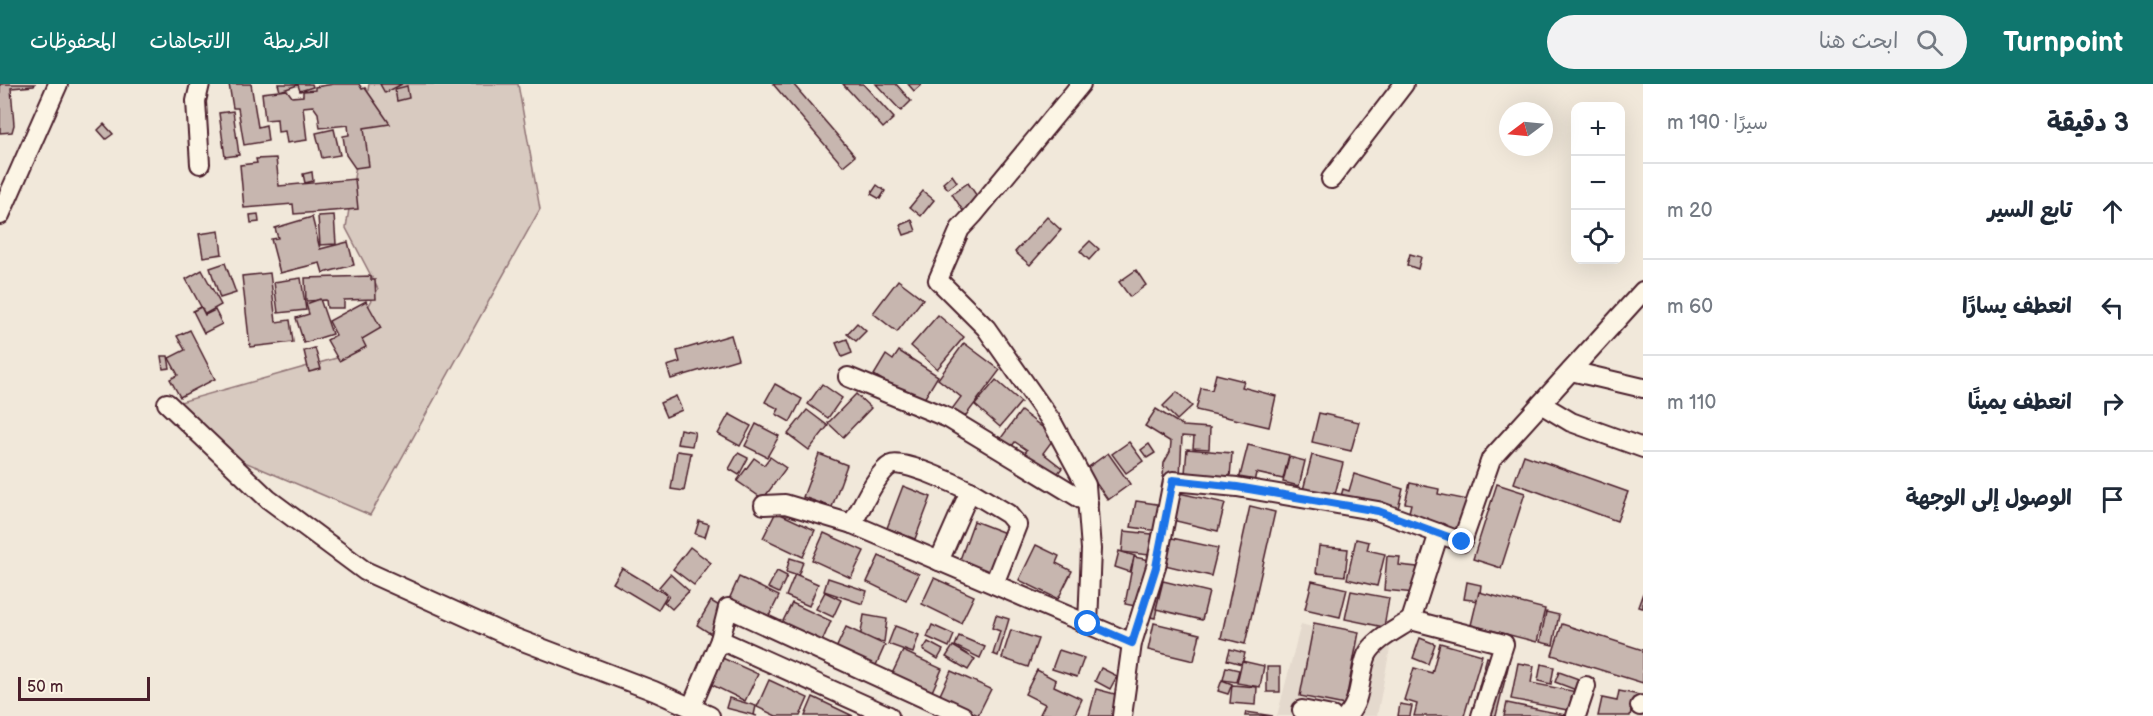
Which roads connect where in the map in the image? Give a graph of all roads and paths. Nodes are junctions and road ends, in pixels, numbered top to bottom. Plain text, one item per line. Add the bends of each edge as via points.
1 (58, 84) edge
2 (200, 84) edge
3 (1081, 84) edge
4 (1404, 84) edge
5 (200, 164) dead end
6 (1332, 179) dead end
7 (0, 215) edge
8 (1643, 291) edge
9 (1571, 371) junction
10 (848, 377) dead end
11 (1643, 388) edge
12 (167, 403) dead end
13 (1541, 404) junction
14 (1643, 448) edge
15 (970, 491) junction
16 (1088, 503) junction
17 (764, 506) dead end
18 (852, 524) junction
19 (1439, 533) junction
20 (939, 561) junction
21 (994, 584) junction
22 (1411, 620) junction
23 (1088, 624) junction
24 (720, 640) junction
25 (1132, 643) junction
26 (1586, 686) dead end
27 (691, 708) junction
28 (1302, 710) dead end
29 (710, 716) edge
30 (889, 716) edge
31 (963, 716) edge
32 (1122, 716) edge
33 (1332, 716) edge
34 (1347, 716) edge
35 (1481, 716) edge
36 (1576, 716) edge

1 - 7 street
2 - 5 street via 196,101
3 - 16 street via 960,229 938,280 986,328 1052,422 1086,485
4 - 6 street
8 - 9 street
9 - 11 street
9 - 13 street
10 - 16 street via 948,418
12 - 27 street via 268,499 365,571 507,635
13 - 14 street via 1571,422
13 - 19 street via 1491,459 1462,542
15 - 18 street via 897,463 882,472
15 - 20 street
15 - 21 street via 1008,514 1017,525
16 - 23 street
17 - 18 street via 785,504
18 - 20 street
19 - 22 street
19 - 25 street via 1378,511 1173,480 1156,567
20 - 21 street
21 - 23 street
22 - 34 street via 1368,653 1353,709
22 - 35 street via 1504,644
23 - 25 street
24 - 27 street
24 - 30 street
24 - 31 street via 728,609
25 - 32 street
26 - 36 street
27 - 29 street
28 - 33 street

